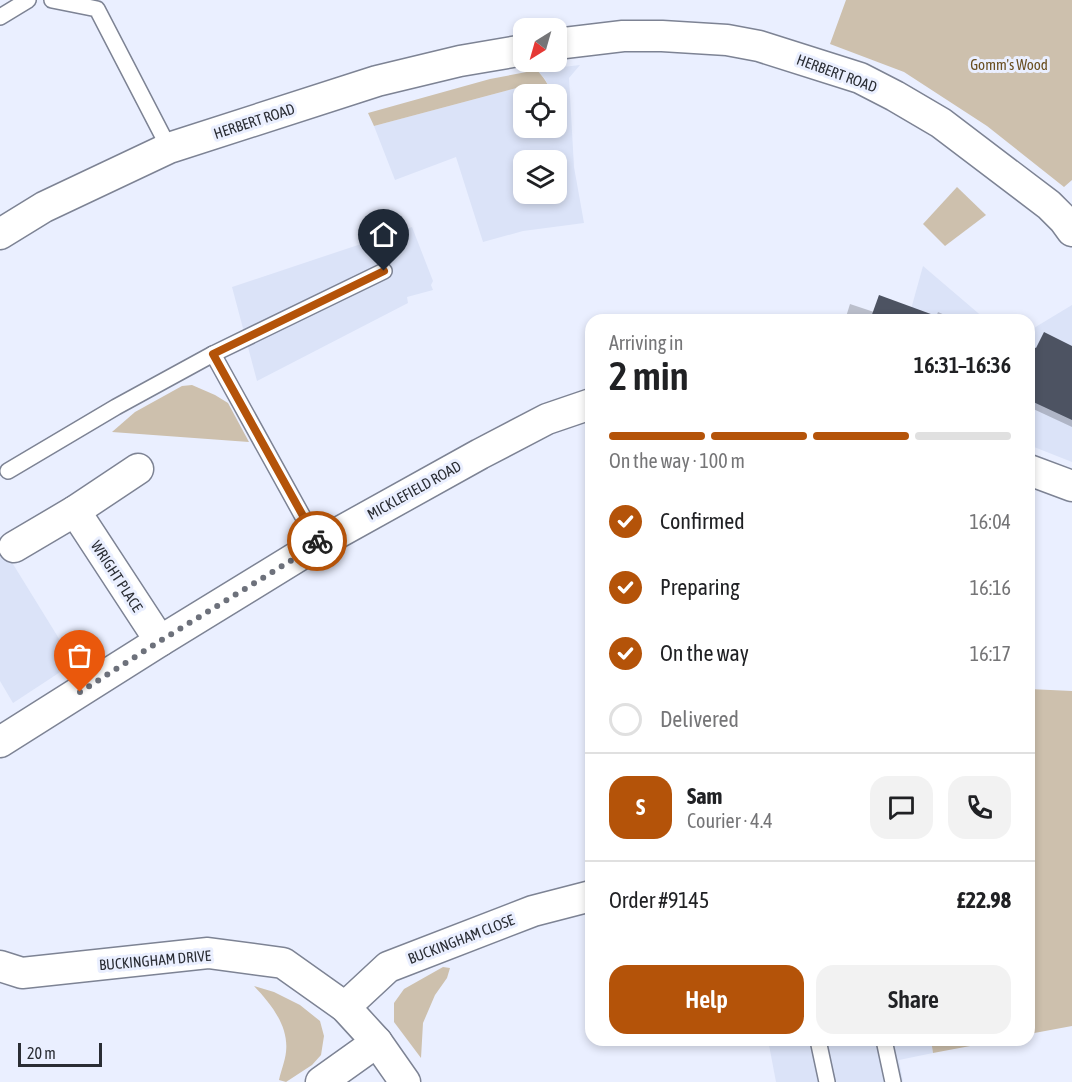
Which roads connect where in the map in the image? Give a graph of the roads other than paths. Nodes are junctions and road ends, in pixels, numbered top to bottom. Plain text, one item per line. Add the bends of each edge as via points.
1 (28, 0) edge
2 (52, 0) edge
3 (0, 17) edge
4 (567, 43) edge
5 (513, 52) edge
6 (169, 148) junction
7 (1072, 231) edge
8 (0, 234) edge
9 (384, 271) dead end
10 (213, 354) junction
11 (585, 406) edge
12 (138, 469) dead end
13 (8, 471) dead end
14 (1035, 472) edge
15 (1072, 486) edge
16 (75, 511) junction
17 (318, 544) junction
18 (14, 546) dead end
19 (160, 641) junction
20 (0, 742) edge
21 (585, 898) edge
22 (0, 966) edge
23 (345, 1007) junction
24 (377, 1042) junction
25 (819, 1046) edge
26 (885, 1046) edge
27 (321, 1082) edge
28 (405, 1082) edge
29 (826, 1082) edge
30 (893, 1082) edge

1 - 3 lane
2 - 6 lane via 97,9
4 - 7 street, HERBERT ROAD via 623,36 727,40 759,46 860,78 941,123 1049,205
5 - 6 street, HERBERT ROAD via 377,81
6 - 8 street, HERBERT ROAD via 44,207
9 - 10 lane
10 - 13 lane
10 - 17 lane
11 - 17 street, MICKLEFIELD ROAD via 547,419
12 - 16 street
14 - 15 street
16 - 18 street
16 - 19 street, WRIGHT PLACE
17 - 19 street, MICKLEFIELD ROAD
19 - 20 street, MICKLEFIELD ROAD
21 - 23 street, BUCKINGHAM CLOSE via 533,911 388,967
22 - 23 street, BUCKINGHAM DRIVE via 22,973 208,953 283,963
23 - 24 street, BUCKINGHAM DRIVE
24 - 27 street
24 - 28 street, BUCKINGHAM DRIVE
25 - 29 lane
26 - 30 lane

